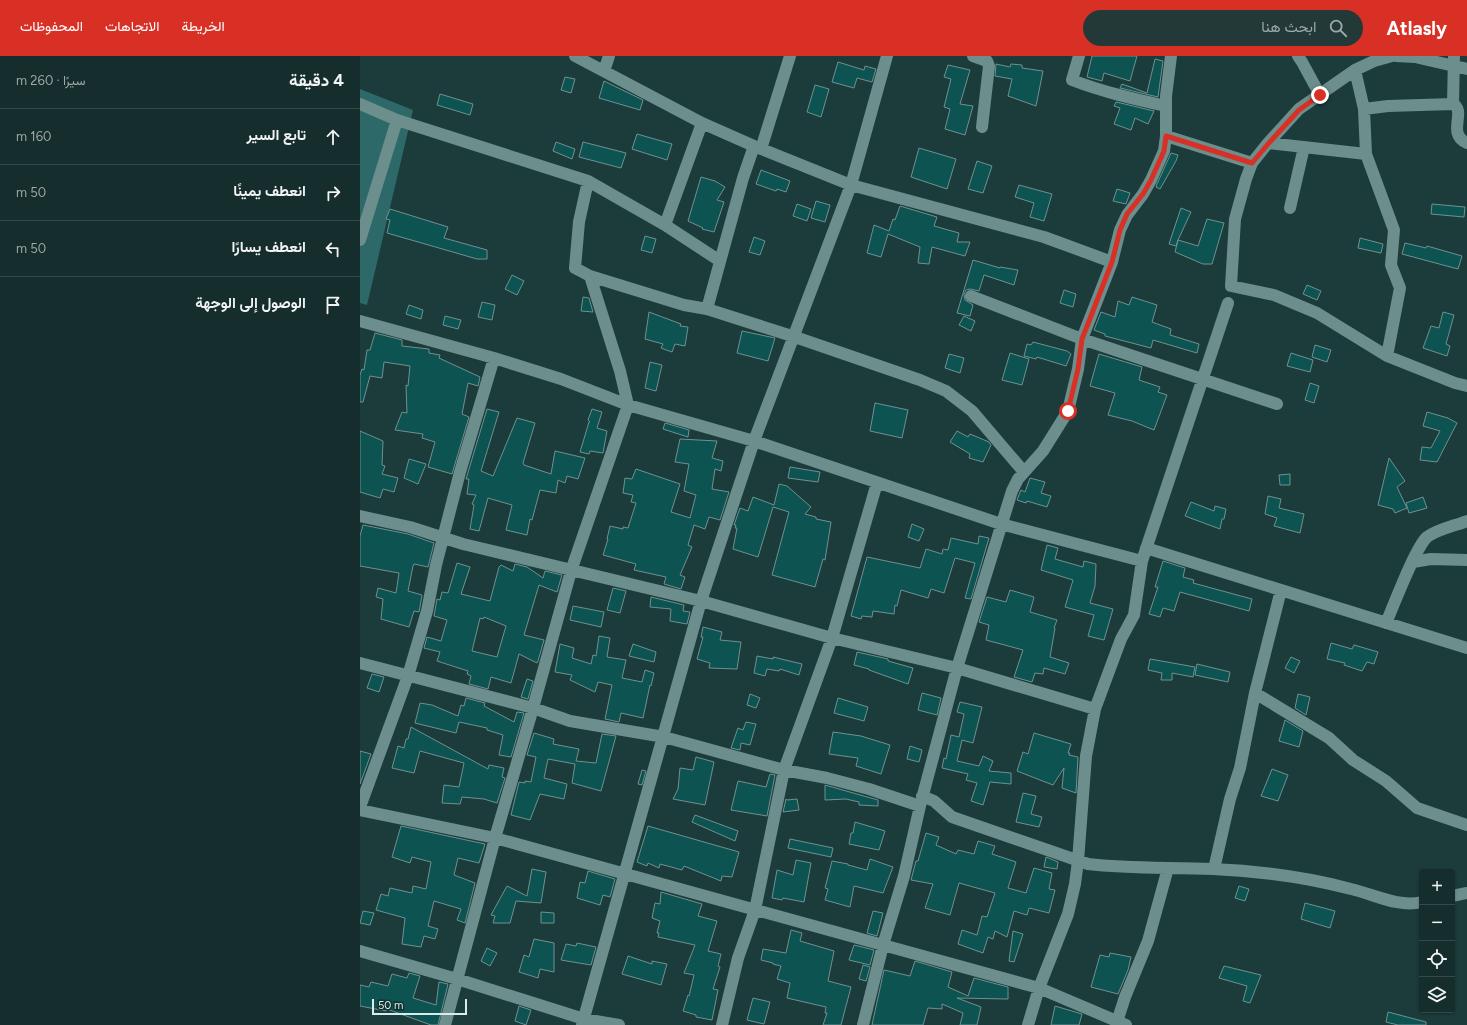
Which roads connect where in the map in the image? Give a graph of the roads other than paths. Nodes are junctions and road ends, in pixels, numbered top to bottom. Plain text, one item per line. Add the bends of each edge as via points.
1 (575, 56) edge
2 (609, 56) edge
3 (790, 56) edge
4 (887, 56) edge
5 (973, 56) edge
6 (1079, 56) edge
7 (1171, 56) edge
8 (1298, 56) edge
9 (1392, 56) edge
10 (1396, 56) edge
11 (1372, 58) edge
12 (1454, 61) edge
13 (1467, 69) edge
14 (1355, 70) junction
15 (604, 71) junction
16 (1320, 95) junction
17 (360, 104) edge
18 (1453, 104) junction
19 (1166, 106) junction
20 (1364, 109) junction
21 (397, 120) junction
22 (702, 123) junction
23 (982, 127) dead end
24 (1166, 136) junction
25 (1467, 143) edge
26 (1268, 144) junction
27 (1304, 147) junction
28 (758, 148) junction
29 (1366, 154) junction
30 (1252, 163) junction
31 (588, 182) junction
32 (851, 185) junction
33 (1290, 208) dead end
34 (665, 225) junction
35 (360, 240) edge
36 (720, 261) junction
37 (1112, 262) junction
38 (590, 276) junction
39 (971, 296) dead end
40 (1228, 303) dead end
41 (707, 309) junction
42 (360, 321) edge
43 (794, 337) junction
44 (1082, 339) junction
45 (1387, 356) junction
46 (494, 358) junction
47 (1203, 379) junction
48 (1467, 386) edge
49 (1277, 404) dead end
50 (628, 405) junction
51 (754, 441) junction
52 (1024, 472) junction
53 (877, 483) junction
54 (360, 516) edge
55 (1467, 521) edge
56 (1001, 524) junction
57 (443, 538) junction
58 (1146, 548) junction
59 (1467, 560) edge
60 (1142, 561) junction
61 (1413, 562) junction
62 (571, 570) junction
63 (1281, 590) junction
64 (701, 601) junction
65 (1386, 623) junction
66 (832, 638) junction
67 (1467, 648) edge
68 (360, 663) edge
69 (956, 668) junction
70 (408, 676) junction
71 (1255, 693) junction
72 (533, 708) junction
73 (1095, 709) junction
74 (664, 737) junction
75 (784, 770) junction
76 (921, 801) junction
77 (360, 809) edge
78 (1467, 825) edge
79 (494, 838) junction
80 (1078, 861) junction
81 (1168, 868) junction
82 (1214, 869) junction
83 (625, 874) junction
84 (1467, 893) edge
85 (1455, 895) edge
86 (1419, 903) edge
87 (755, 910) junction
88 (883, 945) junction
89 (360, 951) edge
90 (457, 979) junction
91 (1039, 988) junction
92 (583, 1022) edge
93 (1120, 1024) edge
94 (445, 1025) edge
95 (620, 1025) edge
96 (722, 1025) edge
97 (863, 1025) edge
98 (1028, 1025) edge

1 - 15 street
2 - 15 street
3 - 28 street
4 - 32 street
5 - 23 street via 987,61 989,66
6 - 19 street via 1072,80 1108,93
7 - 19 street
8 - 16 street
9 - 11 street
10 - 12 street
11 - 14 street
12 - 13 street
12 - 18 street
14 - 16 street
14 - 20 street
15 - 22 street
16 - 26 street via 1299,110
17 - 21 street
18 - 20 street
18 - 25 street via 1464,108 1466,112 1460,136 1461,140
19 - 24 street
20 - 29 street
21 - 31 street
21 - 35 street
22 - 28 street
22 - 34 street
24 - 30 street
24 - 37 street via 1164,151 1151,180 1127,214 1120,230
26 - 27 street
26 - 30 street
27 - 29 street
27 - 33 street
28 - 32 street
28 - 36 street via 743,178
29 - 45 street via 1394,230 1391,265 1400,288
30 - 45 street via 1235,219 1231,286 1274,295 1317,313
31 - 34 street
31 - 38 street via 579,222 576,268
32 - 37 street via 1044,237
32 - 43 street
34 - 36 street
36 - 41 street
37 - 44 street
38 - 41 street
38 - 50 street
39 - 44 street
40 - 47 street
41 - 43 street
42 - 46 street
43 - 51 street
43 - 52 street via 946,391 972,411
44 - 47 street
44 - 52 street via 1068,411 1044,451
45 - 48 street
46 - 50 street via 561,379
46 - 57 street
47 - 49 street
47 - 58 street
50 - 51 street
50 - 62 street
51 - 53 street
51 - 64 street
52 - 56 street via 1012,491
53 - 56 street
53 - 66 street
54 - 57 street via 410,527
55 - 61 street via 1429,536
56 - 60 street
56 - 69 street
57 - 62 street
57 - 70 street via 427,611
58 - 60 street
58 - 63 street
59 - 61 street
60 - 73 street via 1134,615 1121,638
61 - 65 street
62 - 64 street
62 - 72 street
63 - 65 street
63 - 71 street
64 - 66 street
64 - 74 street
65 - 67 street
66 - 69 street
66 - 75 street
68 - 70 street
69 - 73 street
69 - 76 street
70 - 72 street
70 - 77 street
71 - 78 street via 1329,738 1353,760 1386,781 1417,808
71 - 82 street via 1240,768
72 - 74 street via 570,722
72 - 79 street
73 - 80 street via 1086,756
74 - 75 street
74 - 83 street
75 - 76 street
75 - 87 street
76 - 80 street via 934,801 952,817
76 - 88 street via 904,876
77 - 79 street
79 - 83 street
79 - 90 street
80 - 81 street via 1107,866
80 - 91 street via 1068,914
81 - 82 street
81 - 93 street via 1148,941
82 - 86 street via 1293,876 1389,900
83 - 87 street
83 - 92 street
84 - 85 street
87 - 88 street
87 - 96 street via 738,958
88 - 91 street
88 - 97 street
89 - 90 street
90 - 92 street
90 - 94 street
91 - 93 street
91 - 98 street
92 - 95 street

